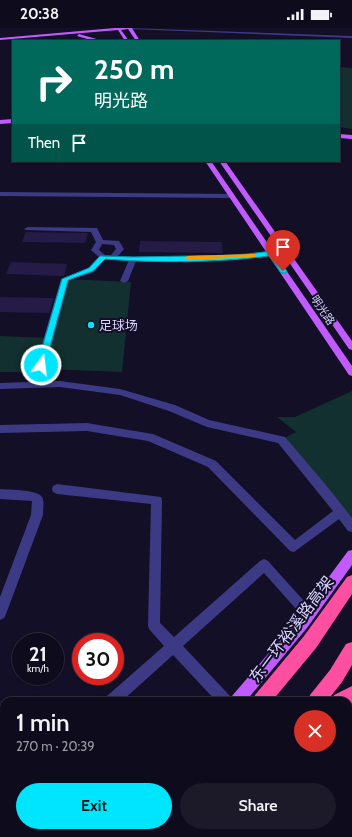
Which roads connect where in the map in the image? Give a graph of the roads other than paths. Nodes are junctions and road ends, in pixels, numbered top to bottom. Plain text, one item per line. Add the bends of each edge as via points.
1 (113, 28) edge
2 (129, 28) edge
3 (161, 28) edge
4 (183, 28) edge
5 (216, 28) edge
6 (118, 29) edge
7 (230, 29) edge
8 (209, 30) junction
9 (73, 33) junction
10 (271, 34) junction
11 (352, 36) edge
12 (0, 38) edge
13 (95, 40) edge
14 (126, 40) edge
15 (137, 40) edge
16 (269, 40) edge
17 (12, 121) edge
18 (0, 122) edge
19 (0, 127) edge
20 (12, 127) edge
21 (340, 130) edge
22 (352, 131) edge
23 (340, 136) edge
24 (352, 137) edge
25 (209, 162) edge
26 (223, 162) edge
27 (0, 194) edge
28 (232, 196) junction
29 (28, 229) dead end
30 (100, 242) junction
31 (271, 253) junction
32 (103, 257) junction
33 (112, 258) junction
34 (133, 260) junction
35 (124, 281) dead end
36 (352, 347) edge
37 (41, 365) dead end
38 (352, 373) edge
39 (0, 386) edge
40 (0, 429) edge
41 (56, 489) dead end
42 (0, 494) edge
43 (340, 512) junction
44 (352, 527) edge
45 (352, 555) edge
46 (352, 582) edge
47 (0, 614) edge
48 (309, 615) junction
49 (174, 646) junction
50 (352, 650) edge
51 (117, 697) edge
52 (221, 697) edge
53 (240, 697) edge
54 (264, 697) edge
55 (319, 697) edge

1 - 12 main road
2 - 6 main road
2 - 10 street
2 - 15 main road
3 - 4 street
4 - 8 street
5 - 8 street
6 - 9 main road
6 - 14 main road
7 - 8 street
7 - 11 street
9 - 12 main road
9 - 13 main road
10 - 11 street
10 - 16 street
17 - 18 main road
19 - 20 main road
21 - 22 main road
23 - 24 main road
25 - 28 main road, 明光路
26 - 36 main road, 明光路
27 - 28 street
28 - 31 main road, 明光路
29 - 30 street via 94,230
30 - 32 street via 95,250
30 - 33 street via 116,243 120,249
31 - 34 street via 242,257
31 - 38 main road, 明光路
32 - 33 street
32 - 37 street via 91,270 65,279
33 - 34 street
34 - 35 street
39 - 43 street via 60,384 120,392 172,408 208,423 281,440
40 - 43 street via 87,427 149,437 212,464 294,547
41 - 49 street via 157,500 154,625
42 - 47 street via 32,496 38,499 37,515
43 - 44 street
45 - 48 main road
46 - 54 highway, 东一环裕溪路高架 via 310,642
48 - 49 street via 264,565
48 - 53 main road
49 - 51 street
49 - 52 street
50 - 55 highway

